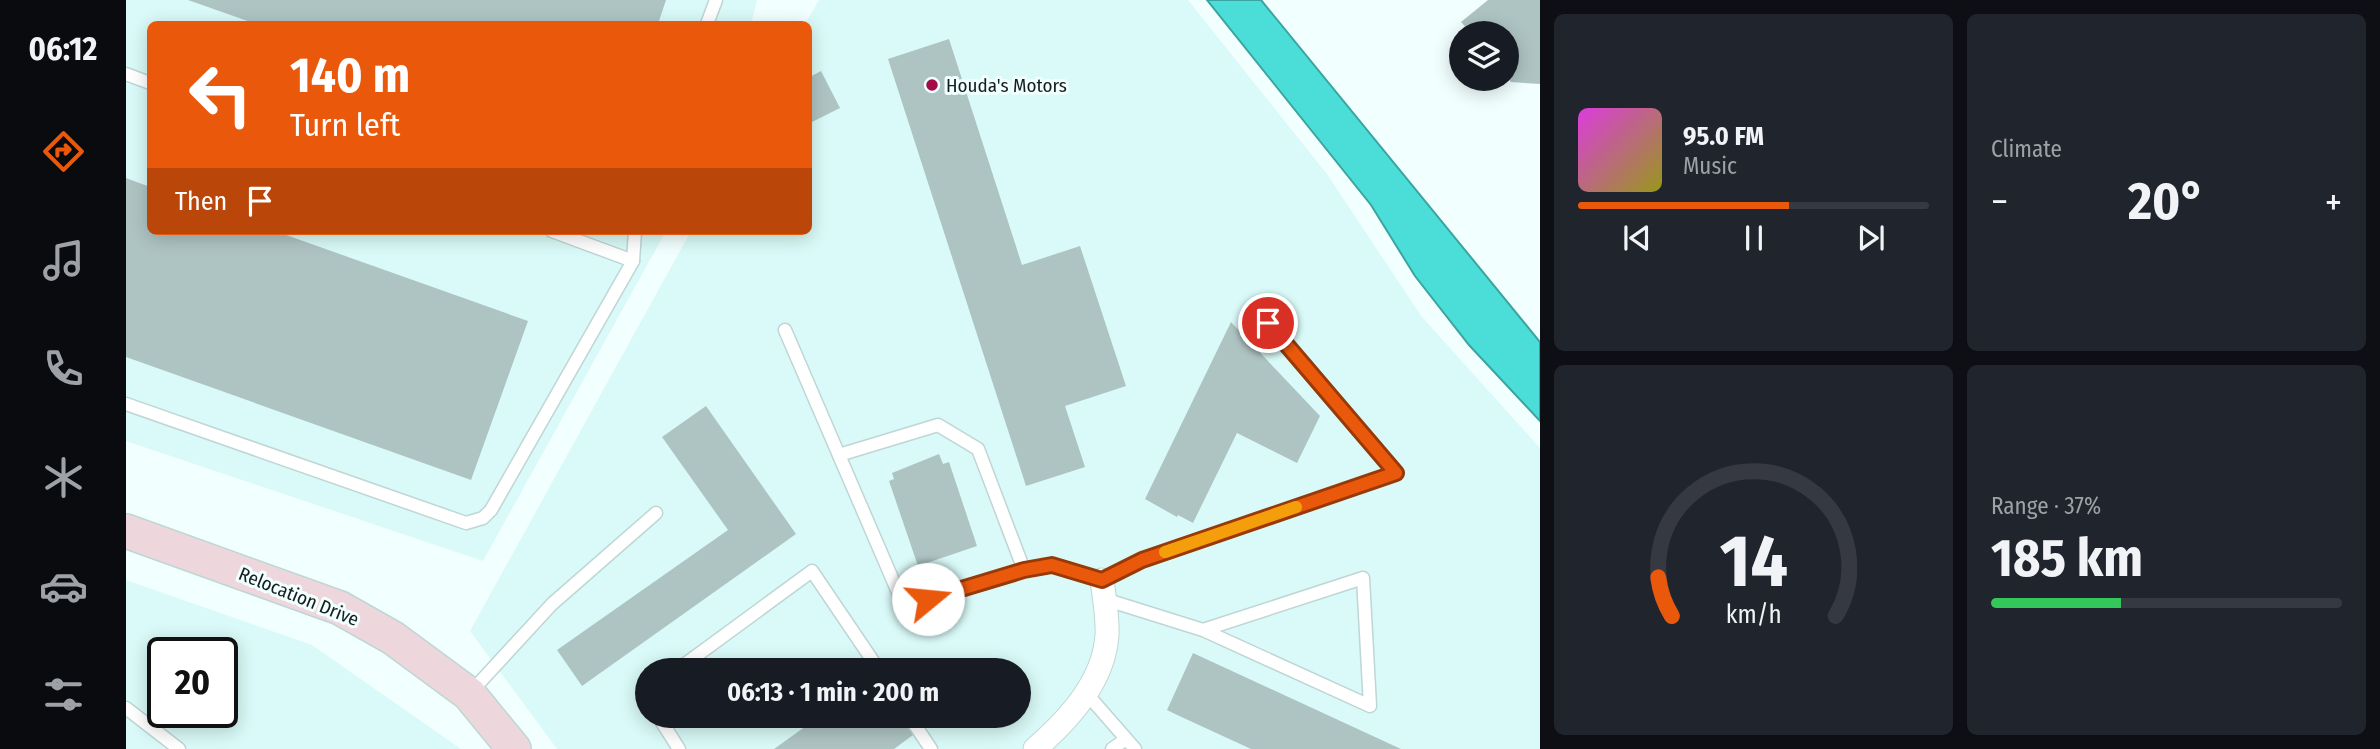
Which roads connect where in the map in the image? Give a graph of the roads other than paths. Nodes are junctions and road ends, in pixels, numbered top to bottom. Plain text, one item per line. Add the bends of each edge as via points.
1 (716, 0) edge
2 (708, 21) edge
3 (126, 74) edge
4 (147, 82) edge
5 (563, 235) edge
6 (635, 235) edge
7 (633, 261) junction
8 (1268, 323) dead end
9 (785, 330) dead end
10 (126, 404) edge
11 (839, 455) junction
12 (656, 513) dead end
13 (126, 531) edge
14 (1024, 570) junction
15 (1103, 589) junction
16 (1203, 630) junction
17 (693, 658) edge
18 (870, 658) edge
19 (470, 694) junction
20 (1087, 694) junction
21 (126, 708) edge
22 (666, 728) edge
23 (917, 728) edge
24 (1130, 744) edge
25 (179, 749) edge
26 (514, 749) edge
27 (679, 749) edge
28 (931, 749) edge
29 (1035, 749) edge
30 (1112, 749) edge

1 - 2 lane
3 - 4 lane
5 - 7 lane
6 - 7 lane
7 - 10 lane via 491,510 466,523
8 - 15 lane via 1396,473 1142,560
9 - 11 lane
11 - 14 lane via 938,425 978,449
11 - 14 lane via 904,606
12 - 19 lane via 552,604
13 - 19 street, Relocation Drive via 340,608 393,638
14 - 15 lane via 1052,565
15 - 16 lane
15 - 20 street via 1105,644
16 - 16 lane via 1251,652 1370,706 1363,578
17 - 18 lane via 812,571
19 - 26 street, Relocation Drive
20 - 24 lane
20 - 29 street
21 - 25 lane
22 - 27 lane
23 - 28 lane
24 - 30 lane

